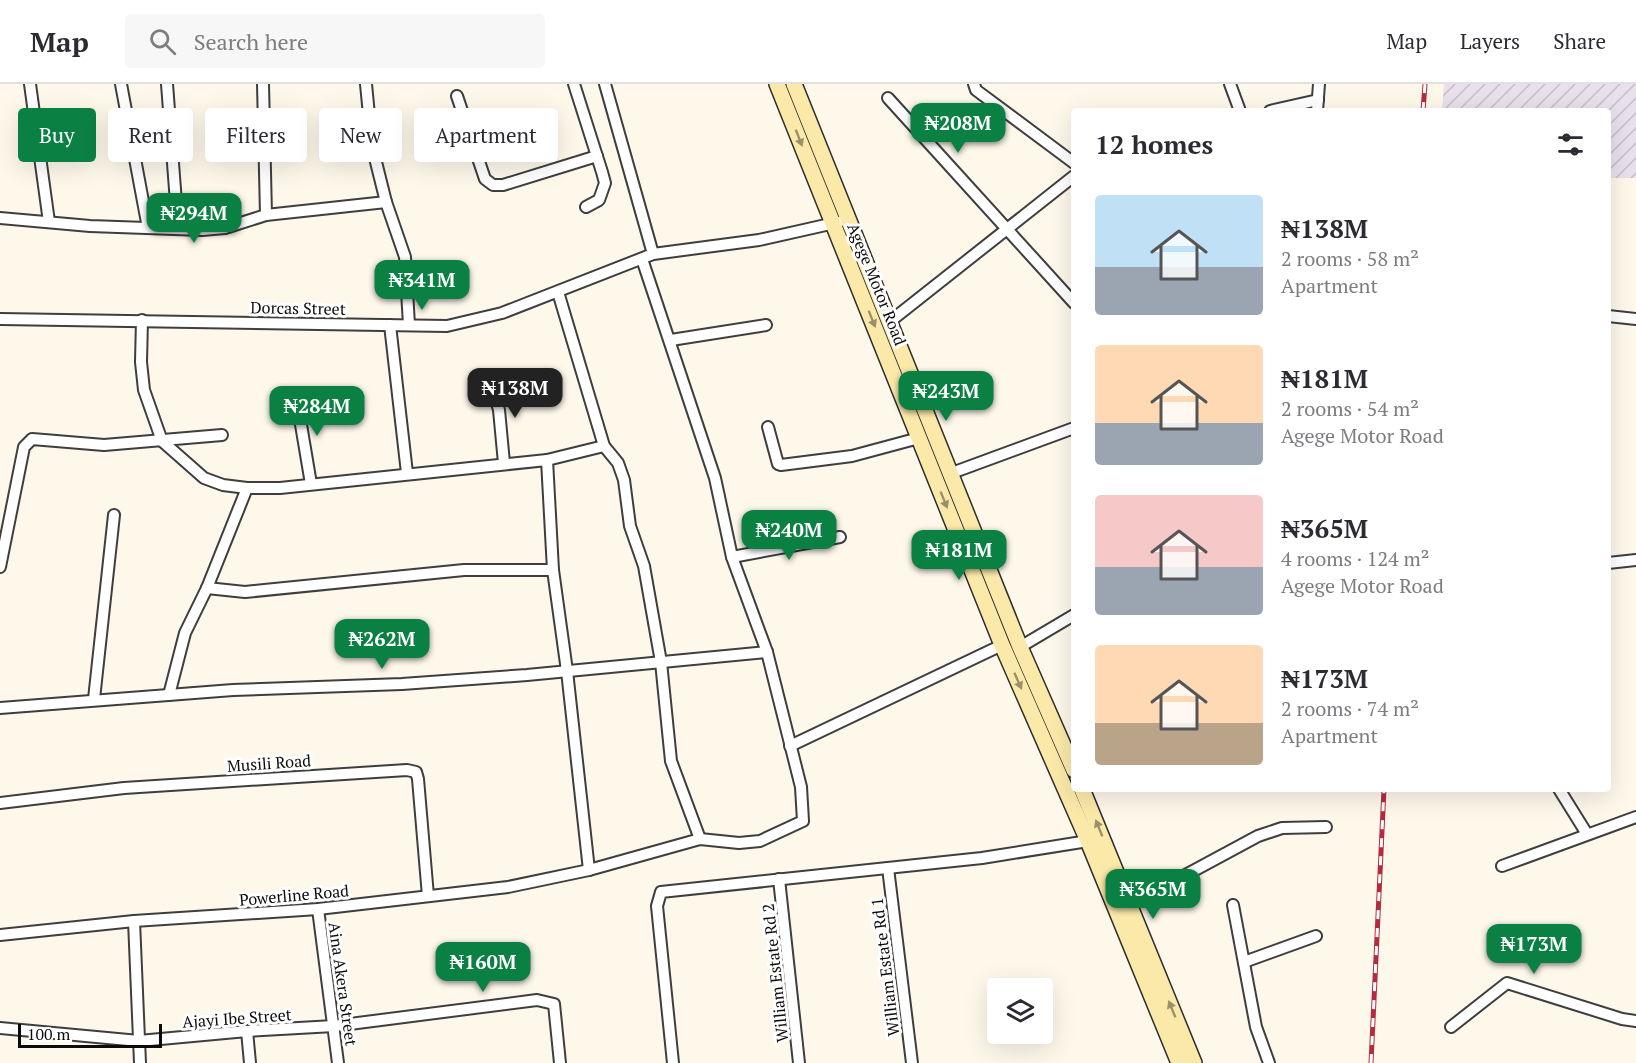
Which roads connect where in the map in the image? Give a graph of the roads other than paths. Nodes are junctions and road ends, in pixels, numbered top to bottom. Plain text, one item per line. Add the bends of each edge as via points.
1 (30, 84) edge
2 (122, 84) edge
3 (167, 84) edge
4 (263, 84) edge
5 (366, 84) edge
6 (574, 84) edge
7 (605, 84) edge
8 (777, 84) edge
9 (794, 84) edge
10 (974, 84) edge
11 (1230, 84) edge
12 (1319, 84) edge
13 (457, 96) dead end
14 (888, 98) dead end
15 (1318, 106) edge
16 (1239, 108) edge
17 (1299, 108) edge
18 (597, 156) junction
19 (1071, 161) edge
20 (1071, 178) edge
21 (386, 202) junction
22 (586, 207) dead end
23 (266, 215) junction
24 (0, 218) edge
25 (848, 218) junction
26 (48, 222) junction
27 (832, 224) junction
28 (148, 228) junction
29 (1007, 228) junction
30 (178, 229) junction
31 (647, 256) junction
32 (558, 291) junction
33 (1071, 300) edge
34 (1611, 316) edge
35 (1636, 319) edge
36 (0, 320) edge
37 (142, 320) junction
38 (888, 323) junction
39 (766, 324) dead end
40 (390, 325) junction
41 (409, 326) junction
42 (671, 340) junction
43 (491, 382) dead end
44 (296, 395) dead end
45 (768, 427) dead end
46 (1071, 429) edge
47 (222, 435) dead end
48 (919, 438) junction
49 (162, 441) junction
50 (604, 446) junction
51 (547, 460) junction
52 (504, 463) junction
53 (407, 473) junction
54 (949, 474) junction
55 (311, 484) junction
56 (247, 488) junction
57 (114, 515) dead end
58 (964, 529) junction
59 (840, 537) dead end
60 (732, 557) junction
61 (1636, 560) edge
62 (1611, 563) edge
63 (0, 567) edge
64 (553, 570) junction
65 (207, 588) junction
66 (998, 613) junction
67 (1071, 617) edge
68 (1002, 645) junction
69 (1020, 648) junction
70 (767, 652) junction
71 (661, 662) junction
72 (567, 671) junction
73 (169, 695) junction
74 (94, 699) junction
75 (0, 708) edge
76 (790, 746) junction
77 (1071, 763) edge
78 (1083, 792) edge
79 (1561, 792) edge
80 (0, 803) edge
81 (1636, 817) edge
82 (1326, 827) dead end
83 (1587, 834) junction
84 (700, 839) junction
85 (1088, 841) junction
86 (1502, 866) dead end
87 (888, 868) junction
88 (589, 870) junction
89 (779, 879) junction
90 (428, 896) junction
91 (1130, 905) junction
92 (1233, 905) dead end
93 (318, 909) junction
94 (134, 921) junction
95 (0, 936) edge
96 (1316, 936) dead end
97 (1244, 962) junction
98 (1636, 1021) edge
99 (334, 1026) junction
100 (1450, 1027) dead end
101 (0, 1028) edge
102 (247, 1031) junction
103 (139, 1041) junction
104 (140, 1063) edge
105 (250, 1063) edge
106 (338, 1063) edge
107 (560, 1063) edge
108 (673, 1063) edge
109 (800, 1063) edge
110 (912, 1063) edge
111 (1179, 1063) edge
112 (1194, 1063) edge
113 (1269, 1063) edge

1 - 26 street
2 - 28 street
3 - 30 street
4 - 23 street
5 - 21 street via 372,146
6 - 18 street
7 - 31 street
8 -> 27 main road, Agege Motor Road
9 - 25 main road, Agege Motor Road
10 - 19 street via 976,90
11 - 16 street
12 - 15 street
13 - 18 street via 485,179 493,185
14 - 29 street
15 - 17 street
18 - 22 street via 603,191 599,200
20 - 29 street
21 - 23 street
21 - 41 street via 405,257
23 - 30 street via 225,228
24 - 26 street
25 - 27 street, Dorcas Street
25 - 38 main road, Agege Motor Road
26 - 28 street
27 - 31 street, Dorcas Street via 759,240
27 -> 48 main road, Agege Motor Road
28 - 30 street
29 - 33 street
29 - 38 street
31 - 32 street, Dorcas Street
31 - 42 street
32 - 41 street, Dorcas Street via 476,321
32 - 50 street
34 - 35 street
36 - 37 street, Dorcas Street
37 - 40 street, Dorcas Street
37 - 49 street via 144,390
38 - 54 main road, Agege Motor Road
39 - 42 street
40 - 41 street, Dorcas Street
40 - 53 street
42 - 60 street via 715,478
43 - 52 street via 499,410
44 - 55 street
45 - 48 street via 781,465 852,456
46 - 54 street
47 - 49 street
48 -> 58 main road, Agege Motor Road
49 - 56 street via 204,477 223,485
49 - 63 street via 104,445 32,439 24,447
50 - 51 street
50 - 71 street via 618,463 624,480
51 - 52 street
51 - 64 street
52 - 53 street
53 - 55 street
54 - 58 main road, Agege Motor Road
55 - 56 street
56 - 65 street
57 - 74 street
58 - 66 main road, Agege Motor Road
59 - 60 street
60 - 70 street
61 - 62 street
64 - 65 street via 464,570 245,592
64 - 72 street
65 - 73 street via 185,633
66 - 68 main road, Agege Motor Road
66 - 69 main road, Agege Motor Road
67 - 69 street
68 - 76 street
68 -> 85 main road, Agege Motor Road
69 - 77 main road, Agege Motor Road
70 - 71 street
70 - 76 street
71 - 72 street
71 - 84 street via 671,761
72 - 73 street via 402,684
72 - 88 street
73 - 74 street
74 - 75 street
76 - 84 street, Powerline Road via 801,787 803,821 760,842
91 -> 78 main road
79 - 83 street
80 - 90 street, Musili Road via 124,788 407,770 416,772 418,779
81 - 83 street
82 - 91 street via 1282,828 1258,836
83 - 86 street
84 - 88 street, Powerline Road
85 - 87 street
85 - 111 main road, Agege Motor Road
87 - 89 street
87 - 110 street, William Estate Rd 1
88 - 90 street, Powerline Road via 508,887
89 - 108 street via 661,892 657,898
89 - 109 street, William Estate Rd 2
90 - 93 street, Powerline Road
112 -> 91 main road
92 - 97 street
93 - 94 street, Powerline Road
93 - 99 street, Aina Akera Street
94 - 95 street, Powerline Road
94 - 103 street
96 - 97 street
97 - 113 street via 1256,1027
98 - 100 street via 1507,983
99 - 102 street, Ajayi Ibe Street
99 - 106 street, Aina Akera Street
99 - 107 street, Ajayi Ibe Street via 544,1001 554,1004
101 - 103 street, Ajayi Ibe Street
102 - 103 street, Ajayi Ibe Street
102 - 105 street
103 - 104 street

